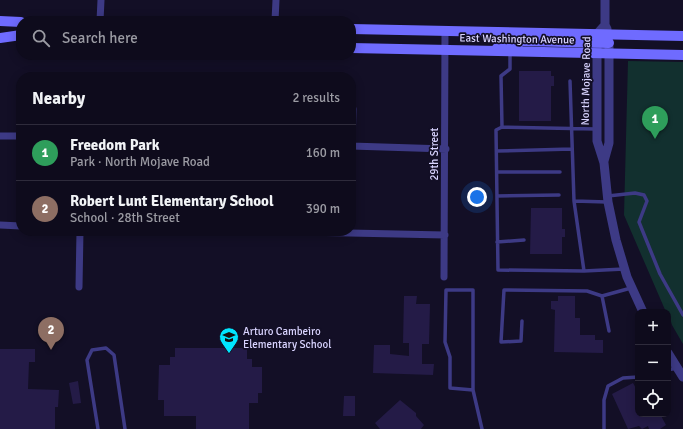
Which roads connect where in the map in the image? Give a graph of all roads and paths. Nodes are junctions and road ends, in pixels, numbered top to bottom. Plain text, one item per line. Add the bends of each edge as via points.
1 (101, 0) edge
2 (276, 0) edge
3 (605, 0) edge
4 (100, 16) edge
5 (275, 16) edge
6 (0, 22) edge
7 (16, 22) edge
8 (605, 25) junction
9 (356, 29) edge
10 (445, 31) junction
11 (16, 36) edge
12 (683, 36) edge
13 (0, 40) edge
14 (16, 41) edge
15 (597, 43) junction
16 (609, 44) junction
17 (356, 48) edge
18 (445, 50) junction
19 (489, 51) junction
20 (510, 51) junction
21 (683, 55) edge
22 (570, 81) dead end
23 (502, 127) junction
24 (571, 129) junction
25 (597, 129) junction
26 (0, 136) edge
27 (16, 136) edge
28 (356, 146) edge
29 (446, 149) junction
30 (572, 150) junction
31 (497, 151) junction
32 (604, 163) junction
33 (497, 172) junction
34 (560, 172) dead end
35 (559, 195) dead end
36 (497, 196) junction
37 (607, 199) junction
38 (574, 201) junction
39 (0, 225) edge
40 (16, 226) edge
41 (356, 233) edge
42 (445, 235) junction
43 (80, 236) edge
44 (524, 240) dead end
45 (498, 242) junction
46 (624, 269) junction
47 (584, 271) junction
48 (444, 277) dead end
49 (79, 287) dead end
50 (631, 288) junction
51 (602, 296) junction
52 (641, 309) edge
53 (683, 315) edge
54 (522, 321) dead end
55 (609, 331) dead end
56 (673, 369) edge
57 (635, 377) edge
58 (683, 377) edge
59 (473, 390) junction
60 (98, 429) edge
61 (125, 429) edge
62 (482, 429) edge
63 (604, 429) edge

1 - 4 street
2 - 5 street
3 - 8 street, North Mojave Road
6 - 7 main road
8 - 15 street, North Mojave Road
8 - 16 street, North Mojave Road
9 - 10 main road, East Washington Avenue
10 - 15 main road, East Washington Avenue
10 - 18 street, 29th Street
11 - 13 main road
12 - 16 main road, East Washington Avenue
13 - 14 main road
15 - 16 main road, East Washington Avenue
15 - 16 main road, East Washington Avenue
15 - 19 main road via 524,41
15 - 20 main road, East Washington Avenue
15 - 25 street, North Mojave Road
16 - 21 main road, East Washington Avenue
16 - 32 street, North Mojave Road via 609,143
17 - 18 main road, East Washington Avenue
18 - 19 main road, East Washington Avenue
18 - 29 street, 29th Street
19 - 20 main road, East Washington Avenue
20 - 23 lane via 510,69 501,76
22 - 24 lane
23 - 24 lane
23 - 31 lane via 496,130
24 - 25 lane
24 - 30 lane
25 - 32 street, North Mojave Road via 597,141
26 - 27 street
28 - 29 street
29 - 42 street, 29th Street
30 - 31 lane
30 - 38 lane
31 - 33 lane
32 - 37 street, North Mojave Road
33 - 34 lane
33 - 36 lane
35 - 36 lane
36 - 45 lane
37 - 38 lane
37 - 46 street, North Mojave Road
37 - 53 lane via 635,193 644,195 647,201 639,222 660,274
38 - 47 lane
39 - 40 street
41 - 42 street
42 - 48 street, 29th Street
43 - 49 street
44 - 45 lane
45 - 47 lane via 498,270
46 - 47 lane
46 - 50 street, North Mojave Road
50 - 51 lane
50 - 52 street, North Mojave Road
51 - 54 lane via 587,291 504,290 501,342 521,341
51 - 55 lane
56 - 58 street
57 - 63 lane via 623,378 608,386 604,400
59 - 59 lane via 473,290 446,290 445,342 450,357 450,388
59 - 62 lane
60 - 61 lane via 87,360 92,350 106,348 114,355

